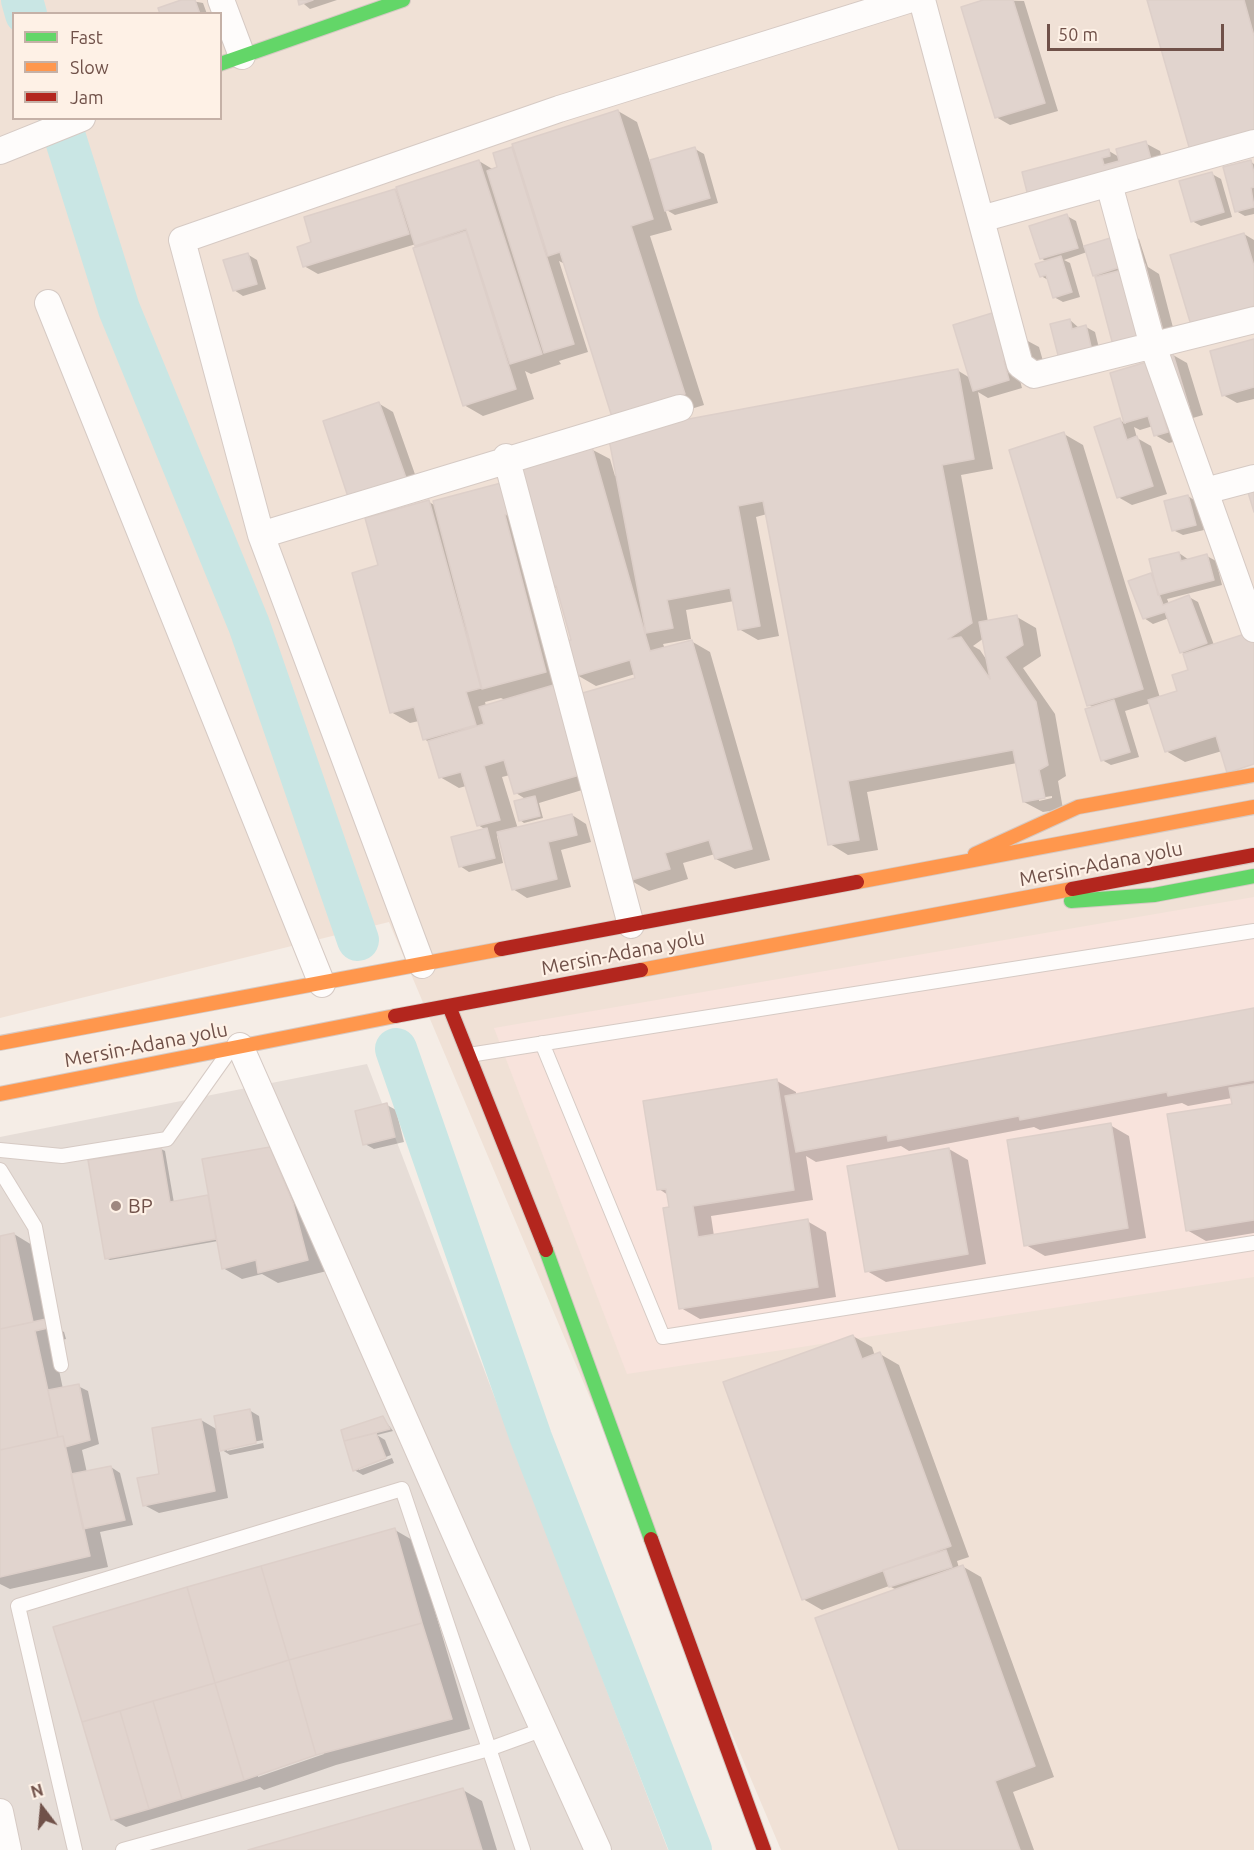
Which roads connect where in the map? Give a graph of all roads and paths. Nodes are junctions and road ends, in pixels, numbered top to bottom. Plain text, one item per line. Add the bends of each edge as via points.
1 (221, 0) edge
2 (908, 0) edge
3 (922, 0) edge
4 (396, 1) edge
5 (231, 60) edge
6 (77, 120) edge
7 (1254, 143) edge
8 (0, 151) edge
9 (1109, 184) junction
10 (981, 219) junction
11 (48, 303) dead end
12 (1254, 320) edge
13 (1153, 346) junction
14 (680, 408) dead end
15 (507, 459) junction
16 (1254, 478) edge
17 (1204, 491) junction
18 (261, 535) junction
19 (1247, 587) edge
20 (1254, 628) edge
21 (1254, 775) edge
22 (1254, 807) edge
23 (1254, 855) edge
24 (951, 865) junction
25 (1254, 876) edge
26 (958, 911) junction
27 (631, 925) junction
28 (1254, 931) edge
29 (422, 964) junction
30 (322, 984) junction
31 (291, 990) junction
32 (449, 1006) junction
33 (0, 1029) edge
34 (0, 1043) edge
35 (542, 1043) junction
36 (236, 1047) junction
37 (469, 1055) junction
38 (0, 1094) edge
39 (0, 1150) edge
40 (0, 1170) edge
41 (1254, 1243) edge
42 (61, 1365) dead end
43 (544, 1729) junction
44 (489, 1749) junction
45 (0, 1814) edge
46 (8, 1850) edge
47 (75, 1850) edge
48 (123, 1850) edge
49 (523, 1850) edge
50 (598, 1850) edge
51 (764, 1850) edge

1 - 5 street
2 - 18 street via 559,109 182,240
3 - 10 street
4 - 5 main road
6 - 8 street
7 - 9 street
9 - 10 street
9 - 13 street
10 - 13 street via 1020,365 1034,375
11 - 30 street
12 - 13 street
13 - 17 street
14 - 15 street
15 - 18 street
15 - 27 street
16 - 17 street
17 - 19 street
18 - 29 street
19 - 20 street
21 - 24 main road via 1078,807
22 - 24 main road, Mersin-Adana yolu
23 - 26 main road, Mersin-Adana yolu
24 - 27 main road, Mersin-Adana yolu
25 - 26 main road via 1154,895
26 - 32 main road, Mersin-Adana yolu
27 - 29 main road, Mersin-Adana yolu
28 - 35 lane
29 - 30 main road, Mersin-Adana yolu
30 - 31 main road, Mersin-Adana yolu
31 - 33 main road via 80,1022
31 - 34 main road, Mersin-Adana yolu
32 - 36 main road, Mersin-Adana yolu
32 - 37 main road
35 - 37 lane
35 - 41 lane via 663,1337
36 - 38 main road, Mersin-Adana yolu
36 - 39 lane via 167,1139 62,1156
36 - 43 street
37 - 51 main road via 532,1210
40 - 42 lane via 35,1227
43 - 44 lane
43 - 50 street
44 - 47 lane via 402,1489 18,1606
44 - 48 lane
44 - 49 lane
45 - 46 street

